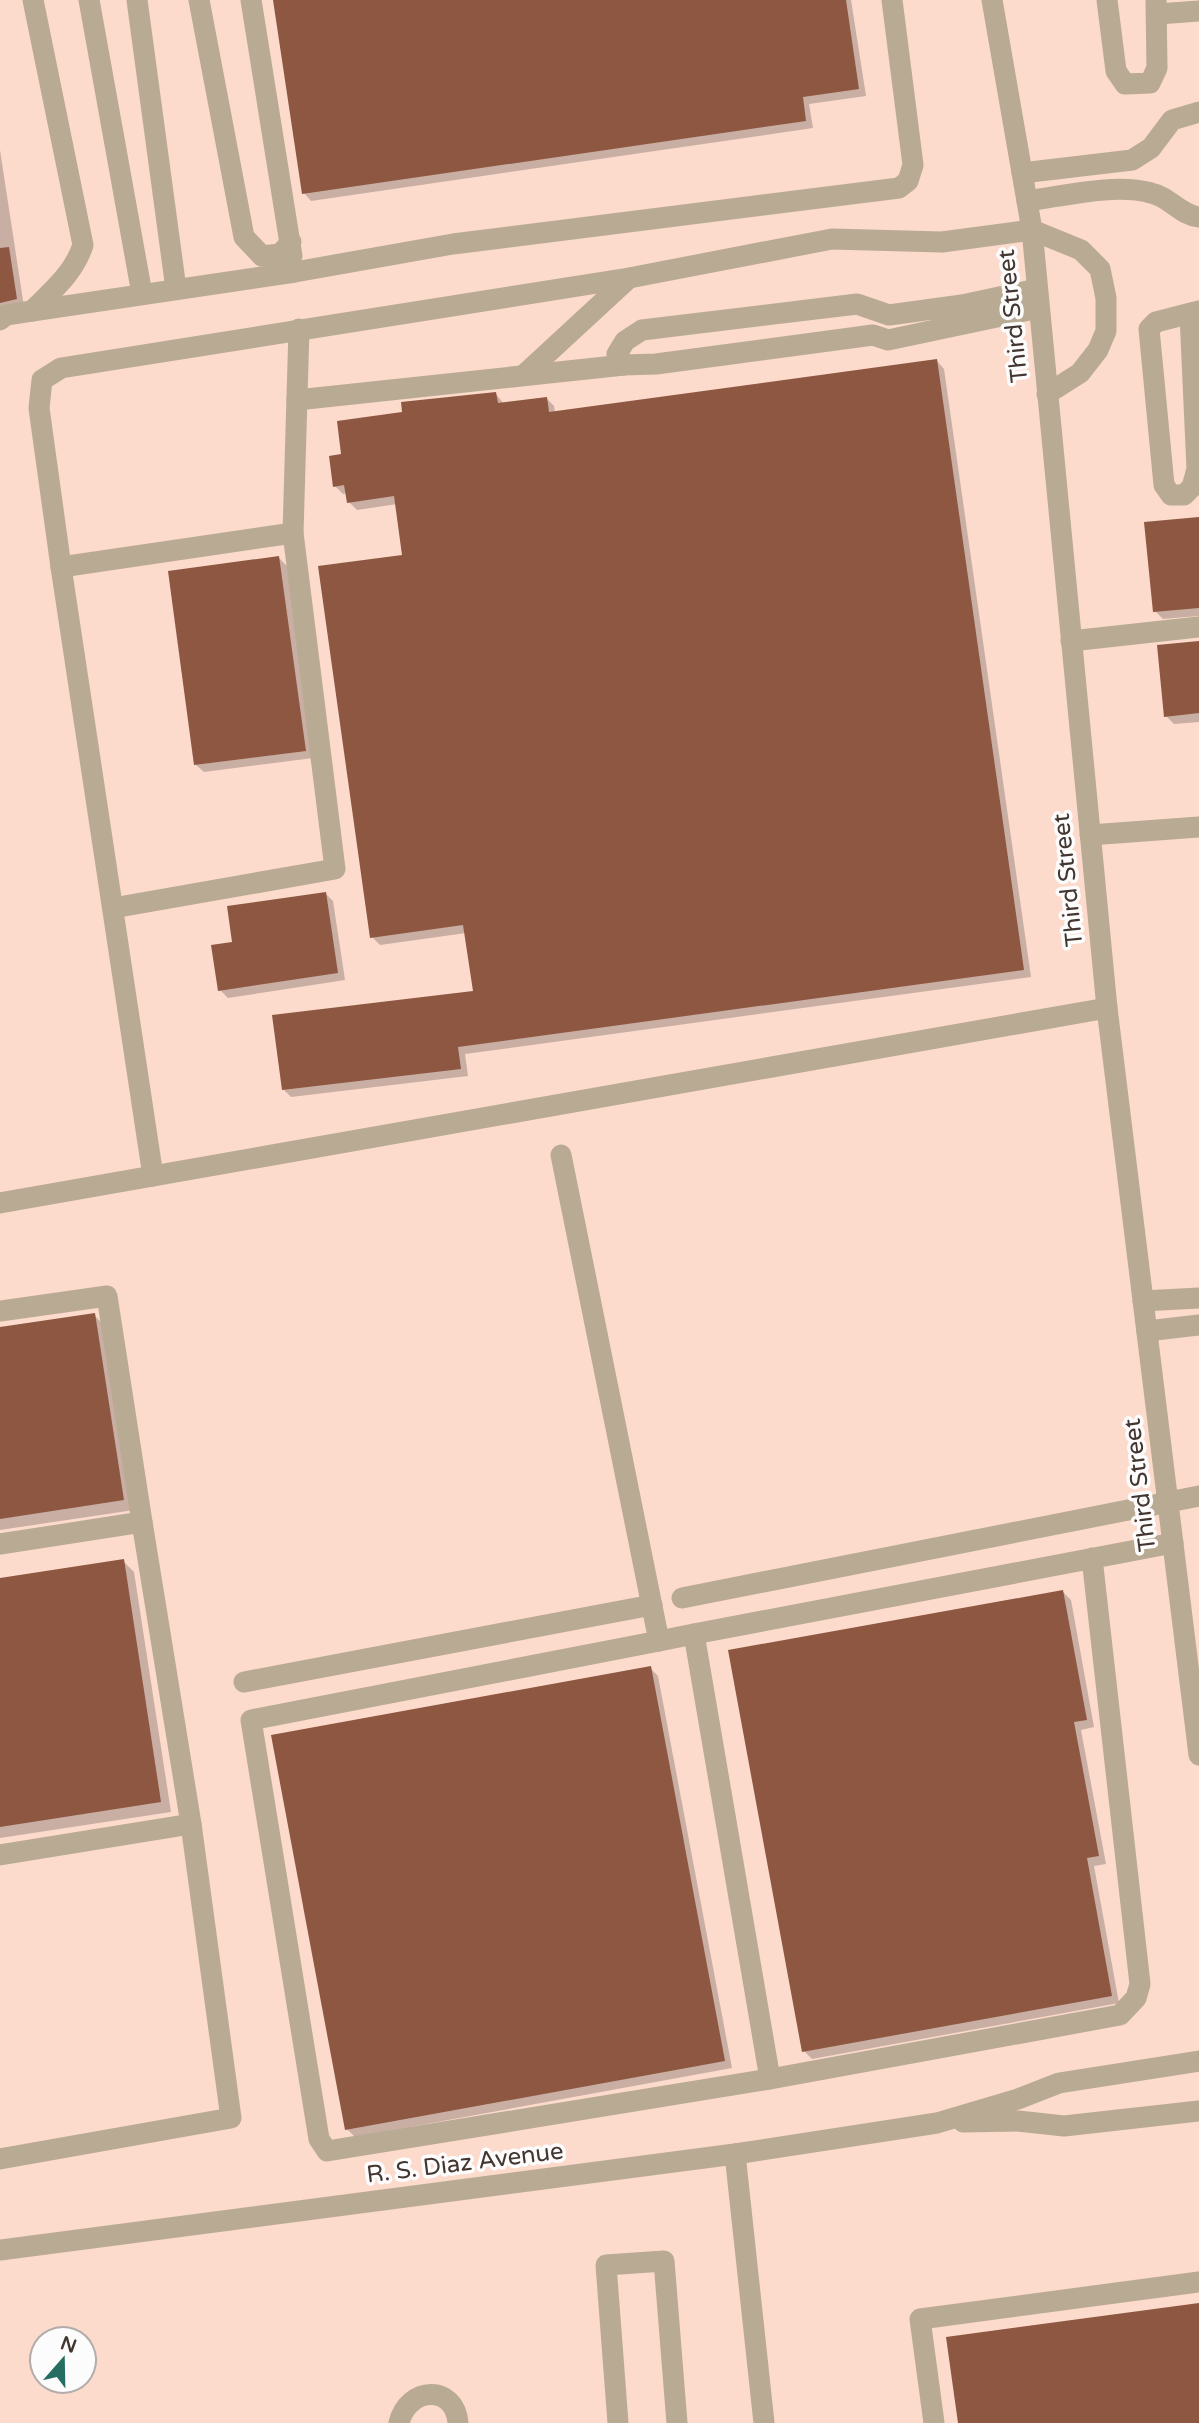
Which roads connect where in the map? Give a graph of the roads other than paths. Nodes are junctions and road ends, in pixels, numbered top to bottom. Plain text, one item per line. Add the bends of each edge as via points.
1 (33, 0) edge
2 (89, 0) edge
3 (137, 0) edge
4 (199, 0) edge
5 (251, 0) edge
6 (892, 0) edge
7 (992, 0) edge
8 (1107, 0) edge
9 (1157, 7) edge
10 (1199, 11) edge
11 (1199, 112) edge
12 (1022, 173) junction
13 (1027, 201) junction
14 (1199, 217) edge
15 (1031, 230) junction
16 (290, 242) junction
17 (295, 272) junction
18 (629, 278) junction
19 (176, 289) junction
20 (142, 294) junction
21 (1038, 299) junction
22 (32, 311) junction
23 (1194, 313) edge
24 (0, 320) edge
25 (299, 329) junction
26 (624, 365) junction
27 (525, 374) junction
28 (1047, 394) junction
29 (297, 400) junction
30 (293, 533) junction
31 (61, 567) junction
32 (1199, 627) edge
33 (1071, 641) junction
34 (1199, 827) edge
35 (1090, 835) junction
36 (113, 908) junction
37 (1107, 1008) junction
38 (561, 1155) dead end
39 (153, 1176) junction
40 (0, 1203) edge
41 (1199, 1298) edge
42 (1143, 1301) junction
43 (0, 1311) edge
44 (1199, 1325) edge
45 (1147, 1331) junction
46 (1199, 1496) edge
47 (1168, 1504) junction
48 (142, 1522) junction
49 (1173, 1543) junction
50 (0, 1544) edge
51 (1091, 1558) junction
52 (682, 1598) dead end
53 (652, 1605) junction
54 (694, 1634) junction
55 (659, 1641) junction
56 (244, 1682) dead end
57 (1199, 1755) edge
58 (191, 1824) junction
59 (0, 1855) edge
60 (1199, 2061) edge
61 (770, 2079) junction
62 (1199, 2111) edge
63 (937, 2123) junction
64 (735, 2154) junction
65 (0, 2159) edge
66 (0, 2250) edge
67 (1199, 2282) edge
68 (399, 2423) edge
69 (458, 2423) edge
70 (618, 2423) edge
71 (677, 2423) edge
72 (764, 2423) edge
73 (934, 2423) edge

1 - 22 street via 83,245 66,277
2 - 20 street
3 - 19 street
4 - 16 street via 244,237 262,256 280,254
5 - 16 street
6 - 17 street via 913,165 908,181 899,188 453,244
7 - 12 street, Third Street
8 - 9 street via 1116,71 1125,84 1150,83 1157,68
9 - 10 street
11 - 12 street via 1172,120 1151,148 1132,160
12 - 13 street, Third Street
13 - 14 street via 1138,189 1158,194 1184,213
13 - 15 street, Third Street
15 - 18 street via 942,242 832,239
15 - 21 street, Third Street
15 - 28 street via 1081,250 1100,269 1106,298 1106,331 1098,349 1080,373
16 - 17 street
17 - 19 street
18 - 25 street
18 - 27 street
19 - 20 street
20 - 22 street
21 - 26 street via 888,340 873,335
21 - 26 street via 889,315 857,304 642,330 625,341 617,354
21 - 28 street, Third Street
22 - 24 street
23 - 23 street via 1156,322 1149,330 1164,485 1171,495 1184,495 1198,469
25 - 29 street
25 - 31 street via 61,368 42,380 39,408
26 - 27 street
27 - 29 street
28 - 33 street, Third Street
29 - 30 street
30 - 31 street
30 - 36 street via 335,869
31 - 36 street
32 - 33 street
33 - 35 street, Third Street
34 - 35 street
35 - 37 street, Third Street
36 - 39 street
37 - 39 street
37 - 42 street, Third Street
38 - 53 street
39 - 40 street
41 - 42 street
42 - 45 street, Third Street
43 - 48 street via 107,1296
44 - 45 street
45 - 47 street, Third Street
46 - 47 street
47 - 49 street, Third Street
47 - 52 street
48 - 50 street
48 - 58 street
49 - 51 street
49 - 57 street, Third Street
51 - 54 street
51 - 61 street via 1140,1984 1136,1998 1121,2015
53 - 55 street
53 - 56 street
54 - 55 street
54 - 61 street
55 - 61 street via 251,1720 319,2139 327,2151
58 - 59 street
58 - 65 street via 232,2118
60 - 63 street, R. S. Diaz Avenue via 1059,2083
62 - 63 street, R. S. Diaz Avenue via 1064,2126 1018,2121
63 - 64 street, R. S. Diaz Avenue
64 - 66 street, R. S. Diaz Avenue
64 - 72 street
67 - 73 street via 920,2319
68 - 69 street via 407,2404 419,2395 436,2394 449,2402
70 - 71 street via 606,2265 664,2261

